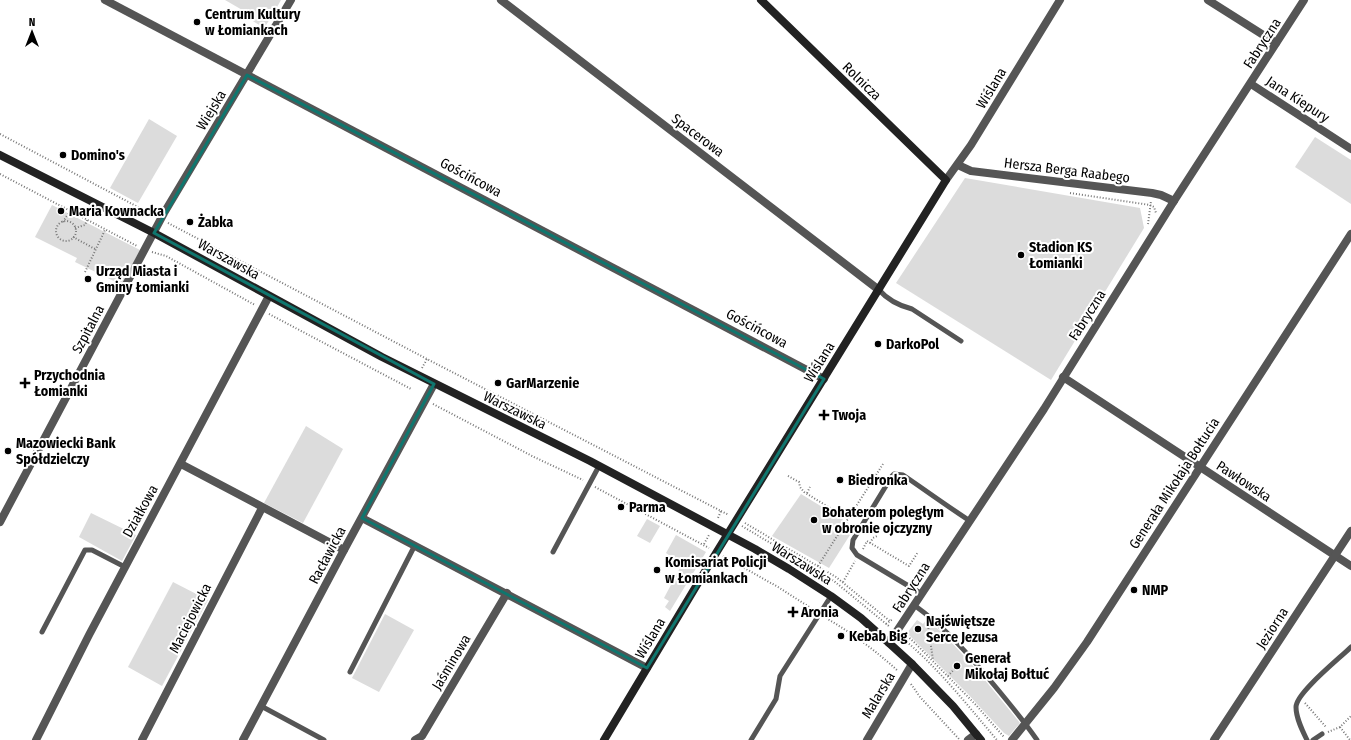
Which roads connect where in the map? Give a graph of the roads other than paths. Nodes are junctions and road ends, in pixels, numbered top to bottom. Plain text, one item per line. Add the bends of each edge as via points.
1 (105, 0) edge
2 (291, 0) edge
3 (501, 0) edge
4 (761, 0) edge
5 (1060, 0) edge
6 (1208, 0) edge
7 (1304, 0) edge
8 (1276, 43) junction
9 (247, 75) junction
10 (1251, 84) junction
11 (1351, 149) edge
12 (0, 155) edge
13 (958, 165) junction
14 (946, 180) junction
15 (1174, 201) junction
16 (154, 234) junction
17 (1351, 234) edge
18 (879, 290) junction
19 (269, 296) junction
20 (960, 341) dead end
21 (1063, 377) junction
22 (824, 379) junction
23 (434, 384) junction
24 (181, 464) junction
25 (599, 466) junction
26 (1200, 467) junction
27 (262, 508) junction
28 (362, 518) junction
29 (970, 520) junction
30 (0, 522) edge
31 (1351, 531) edge
32 (728, 535) junction
33 (415, 546) junction
34 (344, 550) junction
35 (553, 552) dead end
36 (1335, 556) junction
37 (1351, 566) edge
38 (125, 567) junction
39 (507, 593) junction
40 (922, 594) junction
41 (831, 596) junction
42 (914, 605) junction
43 (42, 632) dead end
44 (889, 643) junction
45 (1351, 647) edge
46 (912, 664) junction
47 (647, 668) junction
48 (350, 672) dead end
49 (261, 706) junction
50 (1026, 723) junction
51 (1322, 734) road end
52 (979, 737) edge
53 (36, 740) edge
54 (142, 740) edge
55 (243, 740) edge
56 (324, 740) edge
57 (415, 740) edge
58 (604, 740) edge
59 (751, 740) edge
60 (867, 740) edge
61 (968, 740) edge
62 (1012, 740) edge
63 (1037, 740) edge
64 (1214, 740) edge
65 (1307, 740) edge
66 (1313, 740) edge

1 - 9 street, Gościńcowa
2 - 9 street, Wiejska
3 - 18 street, Spacerowa
4 - 14 street, Rolnicza
5 - 13 street, Wiślana
6 - 8 street
7 - 8 street, Fabryczna
8 - 10 street, Fabryczna
9 - 16 street, Wiejska
9 - 22 street, Gościńcowa
10 - 11 street, Jana Kiepury
10 - 15 street, Fabryczna
12 - 16 street, Warszawska
13 - 14 street, Wiślana
13 - 15 street, Hersza Berga Raabego via 971,171 1152,193
14 - 18 street, Wiślana
15 - 21 street, Fabryczna
16 - 19 street, Warszawska
16 - 30 street, Szpitalna
17 - 26 street, Generała Mikołaja Bołtucia
18 - 20 lane
18 - 22 street, Wiślana
19 - 23 street, Warszawska
19 - 24 street, Działkowa
21 - 26 street, Pawłowska
21 - 29 street, Fabryczna
22 - 32 street, Wiślana via 740,522
23 - 25 street, Warszawska
23 - 28 street, Racławicka
24 - 27 street
24 - 38 street, Działkowa
25 - 32 street, Warszawska
25 - 35 lane
26 - 36 street, Pawłowska
26 - 50 street, Generała Mikołaja Bołtucia via 1087,642
27 - 34 street
27 - 54 street, Maciejowicka
28 - 33 street
28 - 34 street, Racławicka
29 - 40 street, Fabryczna
29 - 40 lane via 902,475 894,474 853,540 852,548 858,556
31 - 36 street, Jeziorna
32 - 41 street, Warszawska
32 - 47 street, Wiślana
33 - 39 street
33 - 48 lane
34 - 49 street, Racławicka
36 - 37 street, Pawłowska
36 - 64 street, Jeziorna
38 - 43 lane via 92,550 85,550
38 - 53 street, Działkowa
39 - 47 street
39 - 57 street, Jaśminowa via 422,736
40 - 42 street, Fabryczna
41 - 44 street, Warszawska
41 - 59 lane via 780,676 776,699
42 - 44 street, Fabryczna
42 - 50 lane via 945,630
44 - 46 street, Warszawska
45 - 65 lane via 1303,692 1296,706 1300,725
46 - 52 street, Warszawska
46 - 60 street, Malarska
47 - 58 street, Wiślana
49 - 55 street, Racławicka
49 - 56 lane
50 - 62 street, Generała Mikołaja Bołtucia
50 - 63 lane
51 - 66 lane
52 - 61 street

